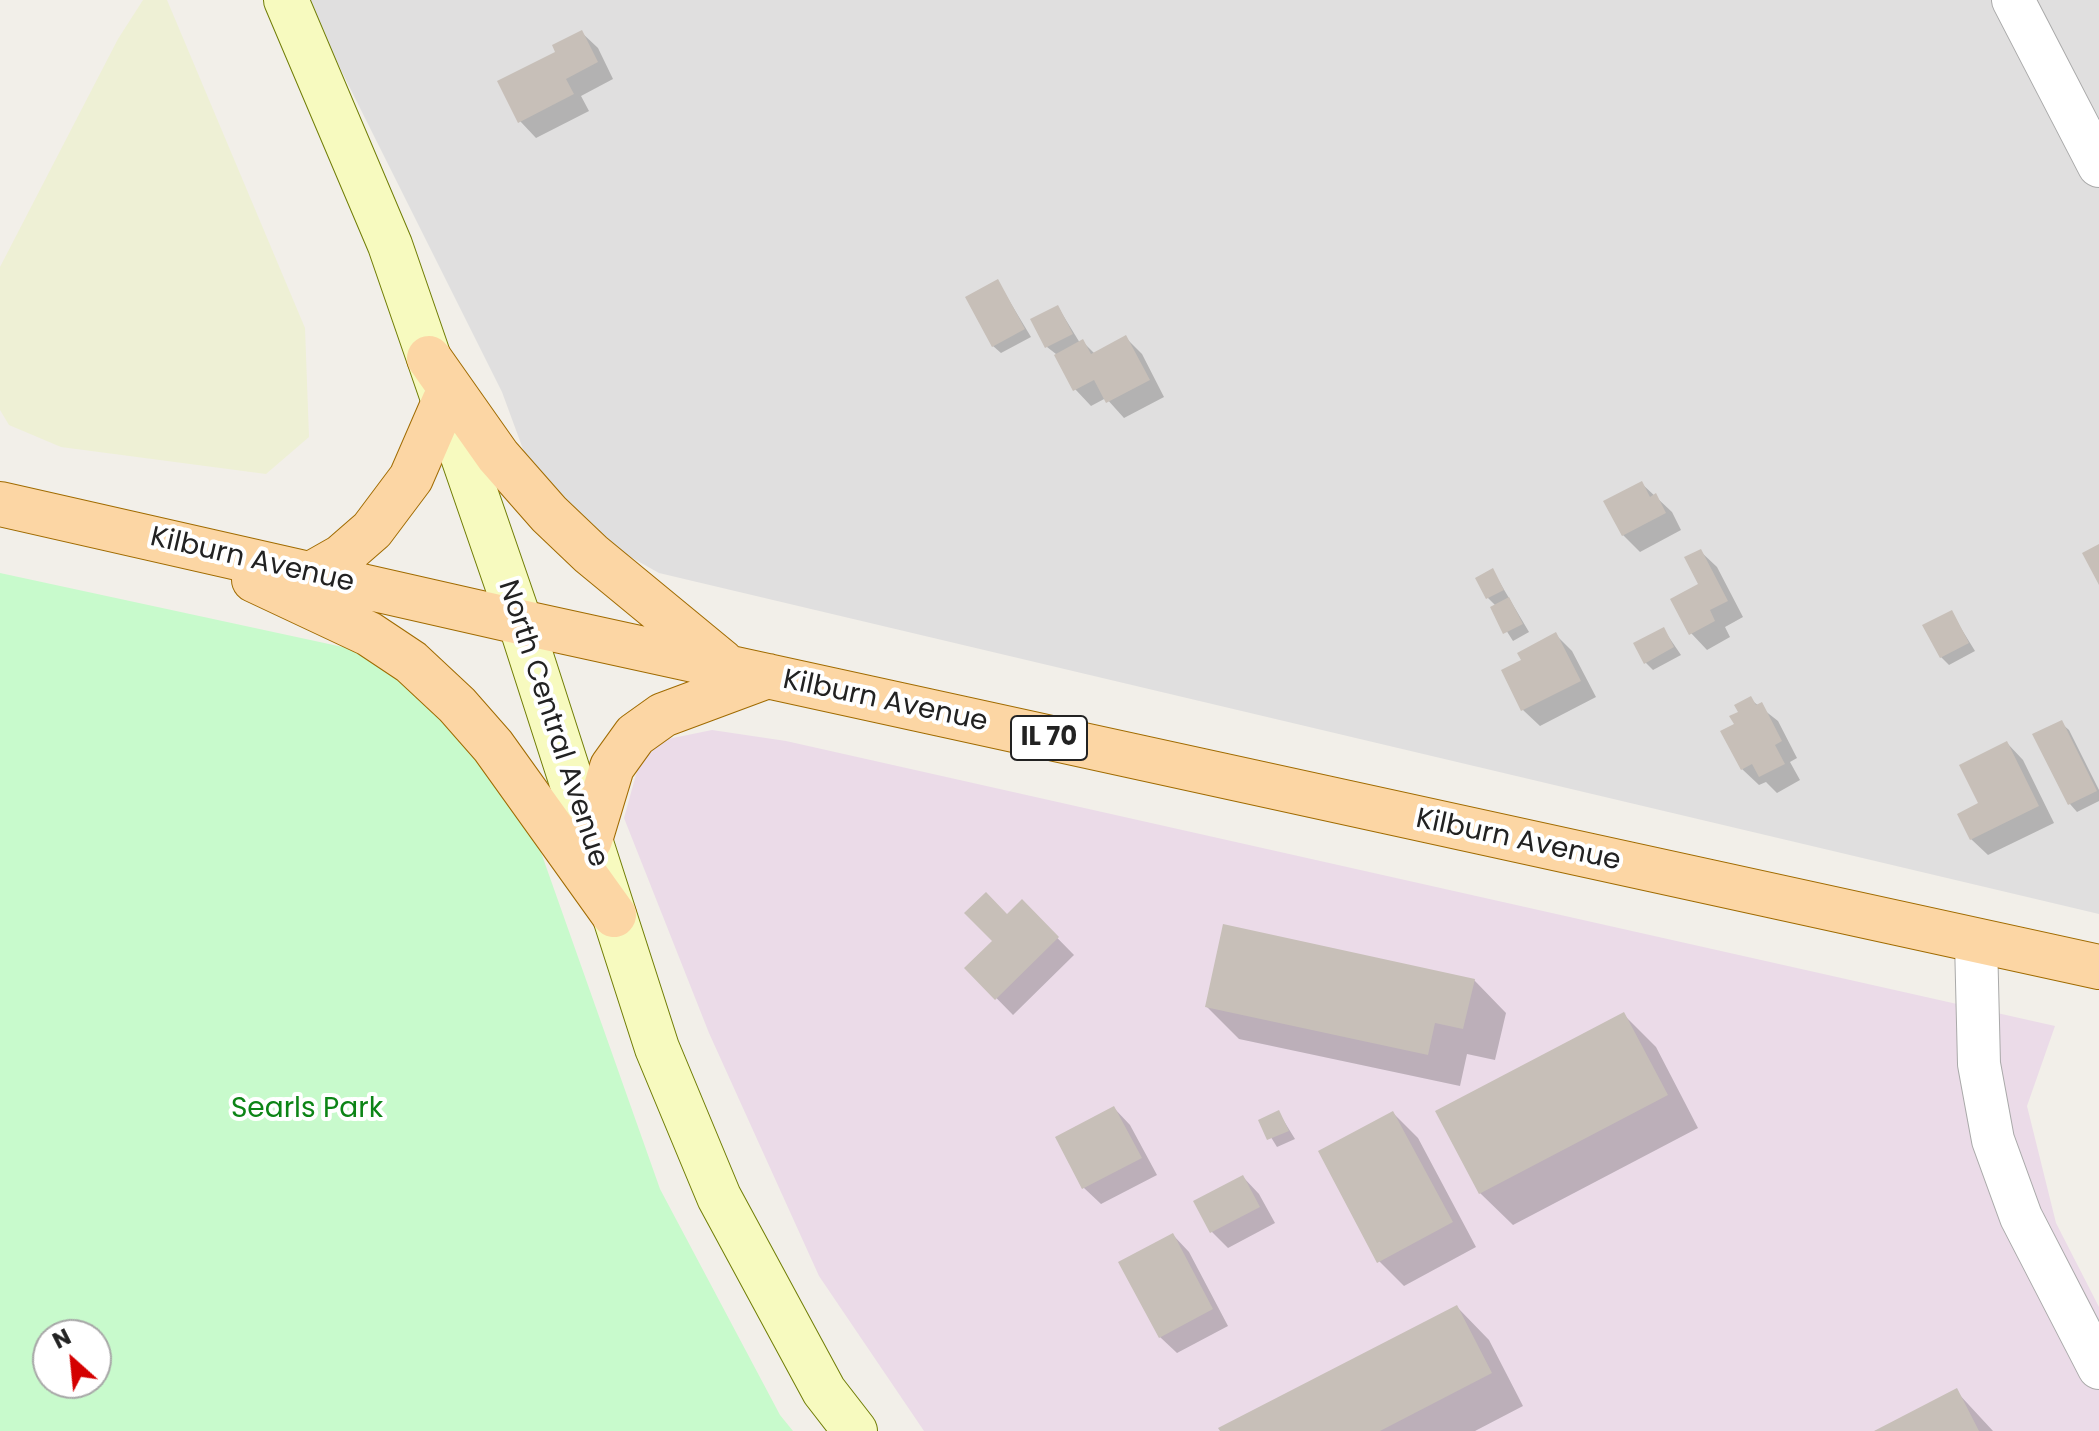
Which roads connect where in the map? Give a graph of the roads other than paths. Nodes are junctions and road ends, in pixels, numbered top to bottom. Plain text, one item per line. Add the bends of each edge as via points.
1 (286, 0) edge
2 (2013, 0) edge
3 (2099, 166) edge
4 (429, 358) junction
5 (444, 402) junction
6 (0, 504) edge
7 (179, 544) junction
8 (311, 574) junction
9 (520, 622) junction
10 (749, 672) junction
11 (590, 840) junction
12 (614, 915) junction
13 (1976, 941) junction
14 (2099, 967) edge
15 (2099, 1368) edge
16 (855, 1431) edge

1 - 4 main road, North Central Avenue via 390,245
2 - 3 street
4 - 5 main road, North Central Avenue
4 - 10 main road via 498,456 549,514 659,611
5 - 8 main road via 411,478 372,530
5 - 9 main road, North Central Avenue
6 - 7 main road, Kilburn Avenue / IL 70
7 - 8 main road, Kilburn Avenue / IL 70
7 - 12 main road via 369,634 411,662 493,746
8 - 9 main road, Kilburn Avenue / IL 70
9 - 10 main road, Kilburn Avenue / IL 70
9 - 11 main road, North Central Avenue
10 - 11 main road via 635,735 612,767
10 - 13 main road, Kilburn Avenue / IL 70
11 - 12 main road, North Central Avenue
12 - 16 main road, North Central Avenue via 657,1048 719,1197 824,1391
13 - 14 main road, Kilburn Avenue / IL 70
13 - 15 street via 1979,1064 1993,1140 2021,1217

